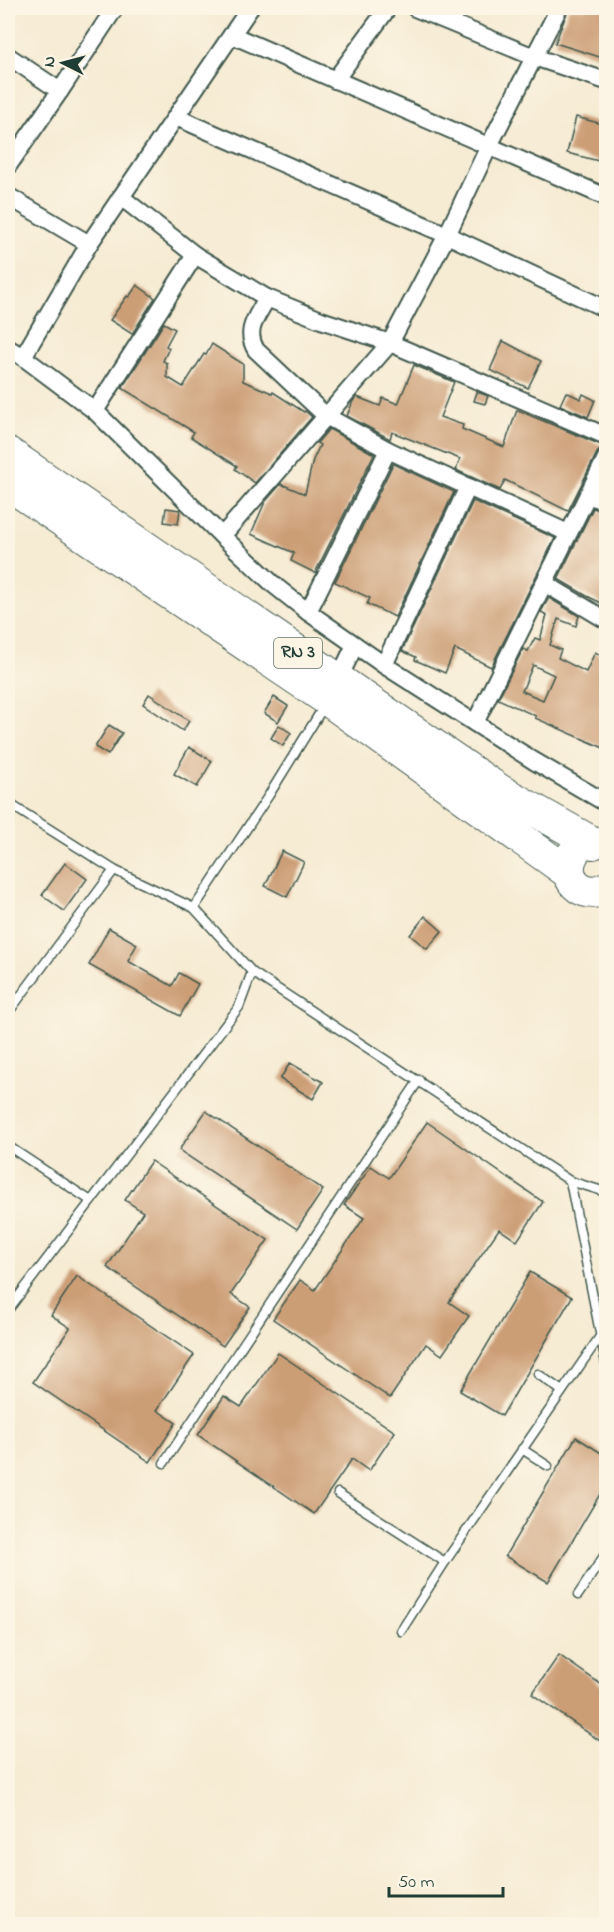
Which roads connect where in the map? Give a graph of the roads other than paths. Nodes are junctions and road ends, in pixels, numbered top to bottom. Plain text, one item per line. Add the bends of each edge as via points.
1 (115, 8) edge
2 (250, 8) edge
3 (388, 8) edge
4 (415, 8) edge
5 (559, 8) edge
6 (231, 35) junction
7 (8, 56) edge
8 (534, 57) junction
9 (335, 80) junction
10 (606, 81) edge
11 (60, 91) junction
12 (176, 117) junction
13 (489, 146) junction
14 (8, 166) edge
15 (8, 196) edge
16 (121, 197) junction
17 (606, 197) edge
18 (447, 235) junction
19 (89, 244) junction
20 (195, 255) junction
21 (267, 298) junction
22 (606, 309) edge
23 (390, 343) junction
24 (8, 348) edge
25 (23, 357) junction
26 (95, 411) junction
27 (326, 416) junction
28 (606, 436) edge
29 (388, 450) junction
30 (8, 453) edge
31 (606, 458) edge
32 (8, 484) edge
33 (468, 487) junction
34 (588, 494) junction
35 (606, 503) edge
36 (568, 533) junction
37 (222, 536) junction
38 (544, 583) junction
39 (308, 612) junction
40 (606, 620) edge
41 (355, 645) junction
42 (384, 665) junction
43 (333, 690) junction
44 (475, 723) junction
45 (8, 803) edge
46 (606, 803) edge
47 (600, 845) edge
48 (114, 870) junction
49 (569, 873) junction
50 (603, 893) edge
51 (194, 908) junction
52 (252, 972) junction
53 (8, 1013) edge
54 (419, 1080) junction
55 (8, 1146) edge
56 (570, 1181) junction
57 (606, 1192) edge
58 (91, 1201) junction
59 (8, 1310) edge
60 (601, 1335) junction
61 (606, 1363) edge
62 (538, 1374) dead end
63 (562, 1391) junction
64 (522, 1449) junction
65 (164, 1463) dead end
66 (548, 1466) dead end
67 (338, 1493) dead end
68 (606, 1553) edge
69 (445, 1562) junction
70 (578, 1595) dead end
71 (401, 1631) dead end

1 - 11 street
2 - 6 street
3 - 9 street
4 - 8 street
5 - 8 street
6 - 9 street
6 - 12 street
7 - 11 street
8 - 10 street
8 - 13 street
9 - 13 street
11 - 14 street
12 - 16 street
12 - 18 street
13 - 17 street
13 - 18 street
15 - 19 street
16 - 19 street
16 - 20 street
18 - 22 street
18 - 23 street
19 - 25 street
20 - 21 street
20 - 26 street
21 - 23 street
21 - 27 street via 255,320 251,341
23 - 27 street
23 - 28 street
24 - 25 street
25 - 26 street
26 - 37 street
27 - 29 street
27 - 37 street
29 - 33 street
29 - 39 street
30 - 43 highway, RN 3
31 - 34 street
32 - 43 highway, RN 3
33 - 36 street
33 - 42 street
34 - 35 street
34 - 36 street
36 - 38 street
37 - 39 street
38 - 40 street
38 - 44 street
39 - 41 street
41 - 42 street
41 - 43 street
42 - 44 street
43 - 47 highway, RN 3 via 499,790
43 - 49 highway, RN 3
43 - 51 lane
44 - 46 street
45 - 48 lane
47 - 49 highway via 586,844 574,852
48 - 51 lane
48 - 53 lane
49 - 50 highway via 576,886
51 - 52 lane
52 - 54 lane
52 - 58 lane via 239,1007
54 - 56 lane
54 - 65 lane
55 - 58 lane
56 - 57 lane
56 - 60 lane
58 - 59 lane
60 - 61 lane
60 - 63 lane
62 - 63 lane
63 - 64 lane
64 - 66 lane
64 - 69 lane
67 - 69 lane
68 - 70 lane
69 - 71 lane

